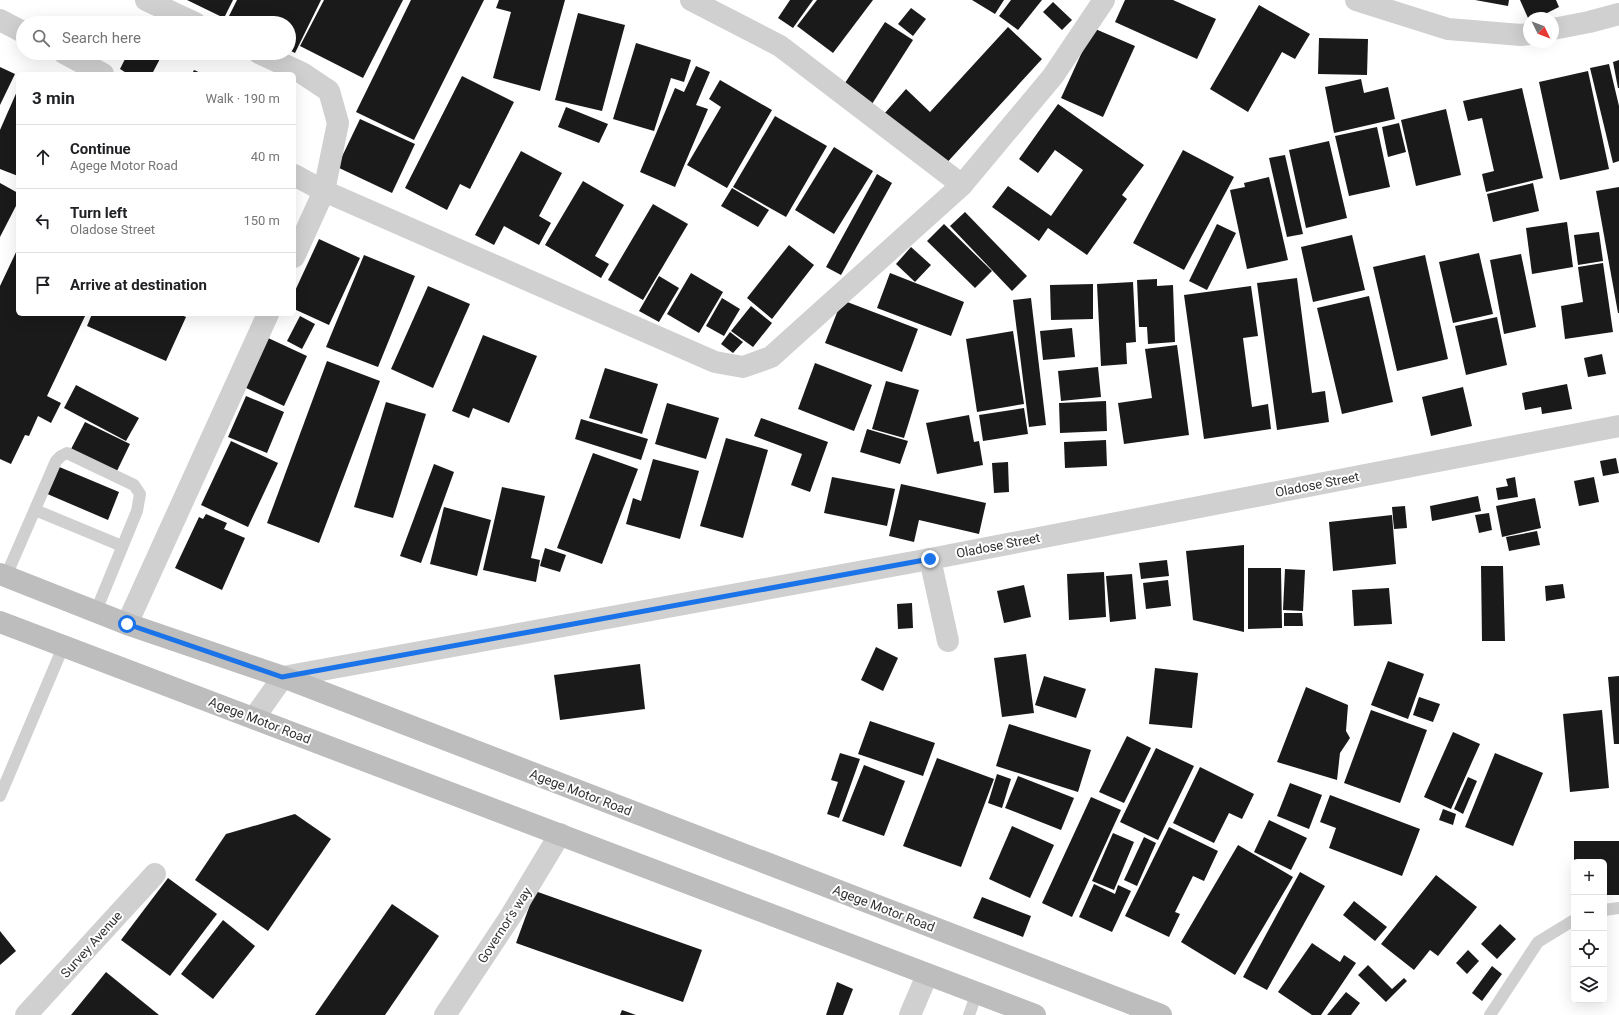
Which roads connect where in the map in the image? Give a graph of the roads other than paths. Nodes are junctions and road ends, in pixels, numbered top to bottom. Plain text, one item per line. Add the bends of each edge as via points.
1 (146, 0) edge
2 (691, 0) edge
3 (1104, 0) edge
4 (1356, 0) edge
5 (1619, 14) edge
6 (180, 16) edge
7 (0, 20) edge
8 (16, 28) edge
9 (1559, 28) edge
10 (1523, 35) edge
11 (77, 60) edge
12 (274, 60) edge
13 (99, 72) edge
14 (296, 176) edge
15 (962, 186) junction
16 (324, 191) junction
17 (296, 253) edge
18 (267, 316) edge
19 (1619, 426) edge
20 (35, 510) junction
21 (122, 546) junction
22 (930, 559) junction
23 (3, 575) edge
24 (96, 611) junction
25 (0, 622) edge
26 (127, 624) junction
27 (948, 642) dead end
28 (64, 647) junction
29 (282, 677) junction
30 (254, 718) junction
31 (0, 796) edge
32 (560, 834) junction
33 (155, 874) dead end
34 (1619, 908) edge
35 (1607, 910) edge
36 (1571, 922) edge
37 (927, 975) junction
38 (977, 993) junction
39 (26, 1015) edge
40 (445, 1015) edge
41 (910, 1015) edge
42 (969, 1015) edge
43 (1035, 1015) edge
44 (1161, 1015) edge
45 (1490, 1015) edge

1 - 6 street
2 - 15 street via 780,46
3 - 15 street via 1053,76
4 - 10 street via 1448,29
5 - 9 street
7 - 8 street
11 - 13 street
12 - 16 street via 302,73 329,91 338,123
14 - 16 street
15 - 16 street via 770,357 743,367 715,362
16 - 17 street
18 - 26 street
19 - 22 street, Oladose Street
20 - 21 lane
20 - 21 lane via 56,462 67,453 134,484 138,490 138,511
20 - 23 lane
21 - 24 lane
22 - 27 street
22 - 29 street, Oladose Street
23 - 24 main road, Agege Motor Road
24 - 26 main road, Agege Motor Road
25 - 28 main road, Agege Motor Road
26 - 29 main road, Agege Motor Road
28 - 30 main road, Agege Motor Road
28 - 31 lane
29 - 30 street
29 - 44 main road, Agege Motor Road
30 - 32 main road, Agege Motor Road
32 - 37 main road, Agege Motor Road
32 - 40 street, Governor's way via 510,917
33 - 39 street, Survey Avenue
34 - 35 lane
36 - 45 lane via 1538,942
37 - 38 main road, Agege Motor Road
37 - 41 street
38 - 42 lane
38 - 43 main road, Agege Motor Road

